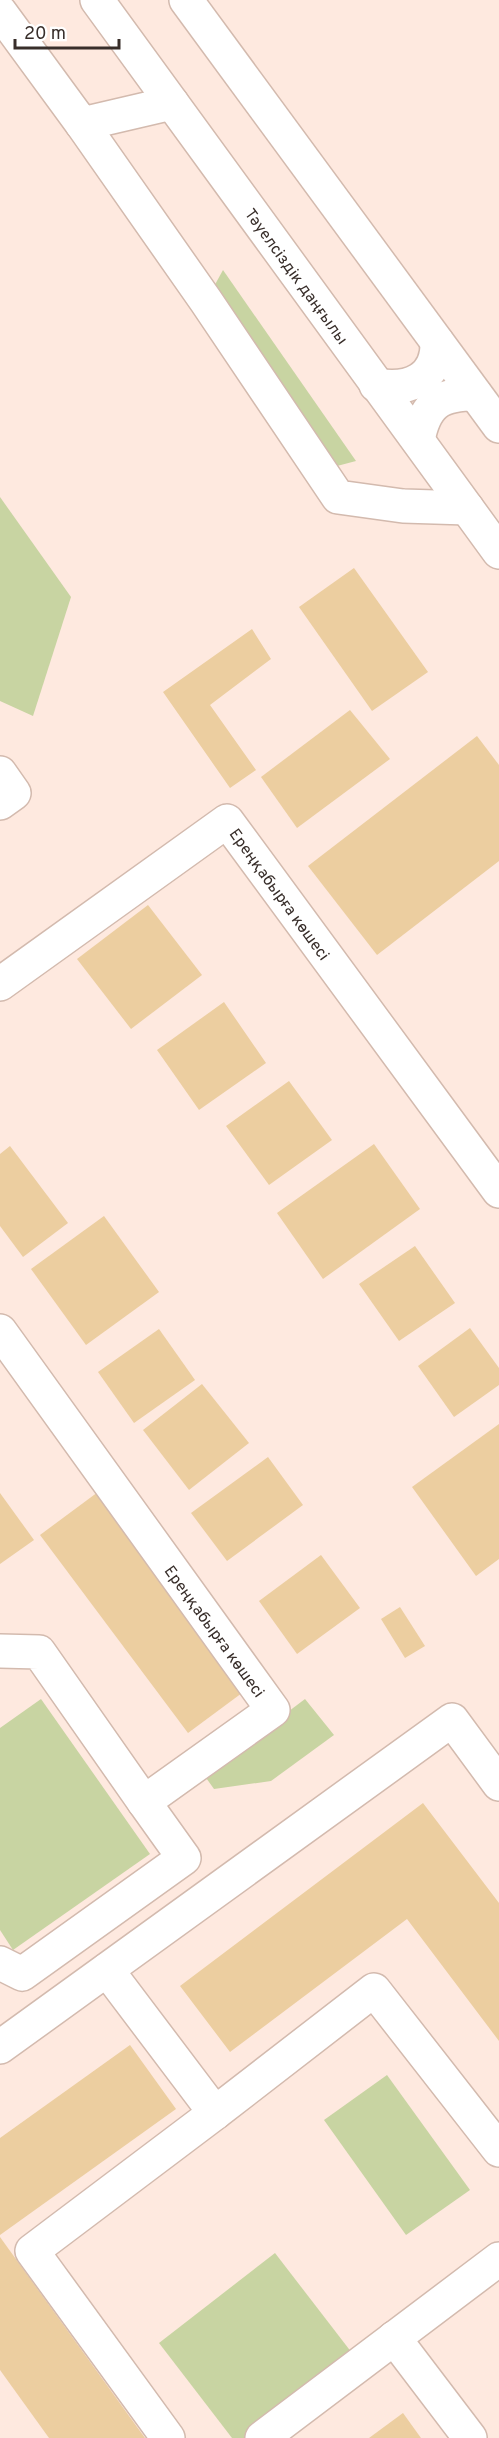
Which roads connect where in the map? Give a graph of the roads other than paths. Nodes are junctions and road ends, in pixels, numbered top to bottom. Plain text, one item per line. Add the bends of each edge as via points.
1 (96, 0) edge
2 (186, 0) edge
3 (0, 12) edge
4 (172, 103) junction
5 (82, 124) junction
6 (437, 342) junction
7 (376, 385) junction
8 (475, 394) junction
9 (499, 426) edge
10 (418, 440) junction
11 (467, 507) junction
12 (499, 552) edge
13 (0, 773) edge
14 (0, 803) edge
15 (0, 984) edge
16 (499, 1191) edge
17 (0, 1331) edge
18 (0, 1651) edge
19 (499, 1784) edge
20 (144, 1802) junction
21 (0, 1963) edge
22 (107, 1970) junction
23 (0, 2047) edge
24 (215, 2113) junction
25 (499, 2150) edge
26 (499, 2259) edge
27 (394, 2338) junction
28 (168, 2438) edge
29 (262, 2438) edge
30 (470, 2438) edge

1 - 4 street, Тәуелсіздік даңғылы
2 - 6 street
3 - 5 street
4 - 5 street
4 - 7 street, Тәуелсіздік даңғылы
5 - 11 street via 338,497 403,506
6 - 7 street via 433,368 423,377 394,388
6 - 8 street
7 - 10 street, Тәуелсіздік даңғылы
8 - 9 street
8 - 10 street via 441,399 422,421
10 - 11 street, Тәуелсіздік даңғылы
11 - 12 street, Тәуелсіздік даңғылы
13 - 14 street via 14,793
15 - 16 street, Ереңқабырға көшесі via 227,821
17 - 20 street, Ереңқабырға көшесі via 273,1710
18 - 20 street via 39,1652
19 - 22 street via 452,1720
20 - 21 street via 184,1858 22,1974
22 - 23 street
22 - 24 street
24 - 25 street via 374,1990
24 - 28 street via 32,2251
26 - 27 street
27 - 29 street
27 - 30 street

